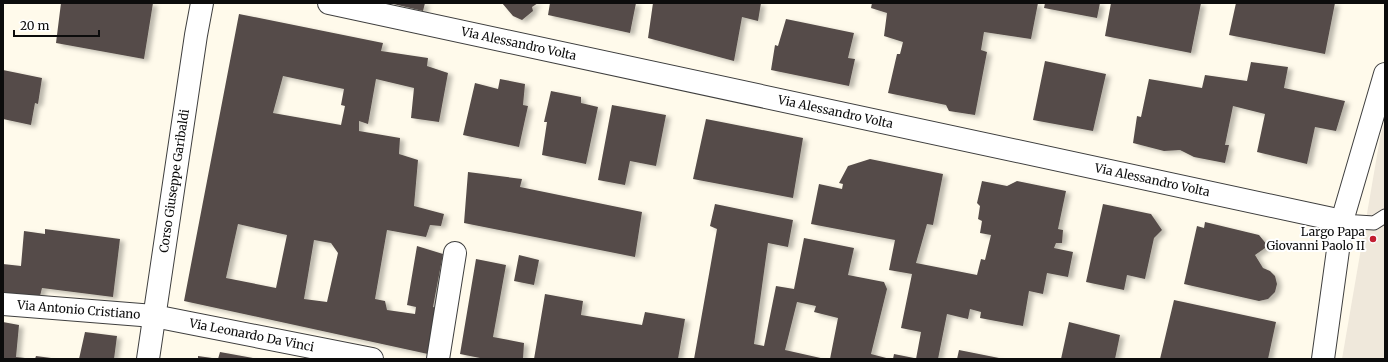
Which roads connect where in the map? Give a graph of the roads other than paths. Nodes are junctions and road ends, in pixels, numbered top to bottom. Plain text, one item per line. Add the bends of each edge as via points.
1 (202, 3) edge
2 (329, 3) edge
3 (1385, 74) edge
4 (1385, 216) edge
5 (1342, 221) junction
6 (455, 253) dead end
7 (3, 304) edge
8 (163, 317) junction
9 (148, 359) edge
10 (372, 359) edge
11 (438, 359) edge
12 (1323, 359) edge

1 - 8 street, Corso Giuseppe Garibaldi via 196,35
2 - 5 street, Via Alessandro Volta
3 - 5 street
4 - 5 lane via 1374,223
5 - 12 street
6 - 11 street
7 - 8 street, Via Antonio Cristiano
8 - 9 street, Corso Giuseppe Garibaldi
8 - 10 street, Via Leonardo Da Vinci

